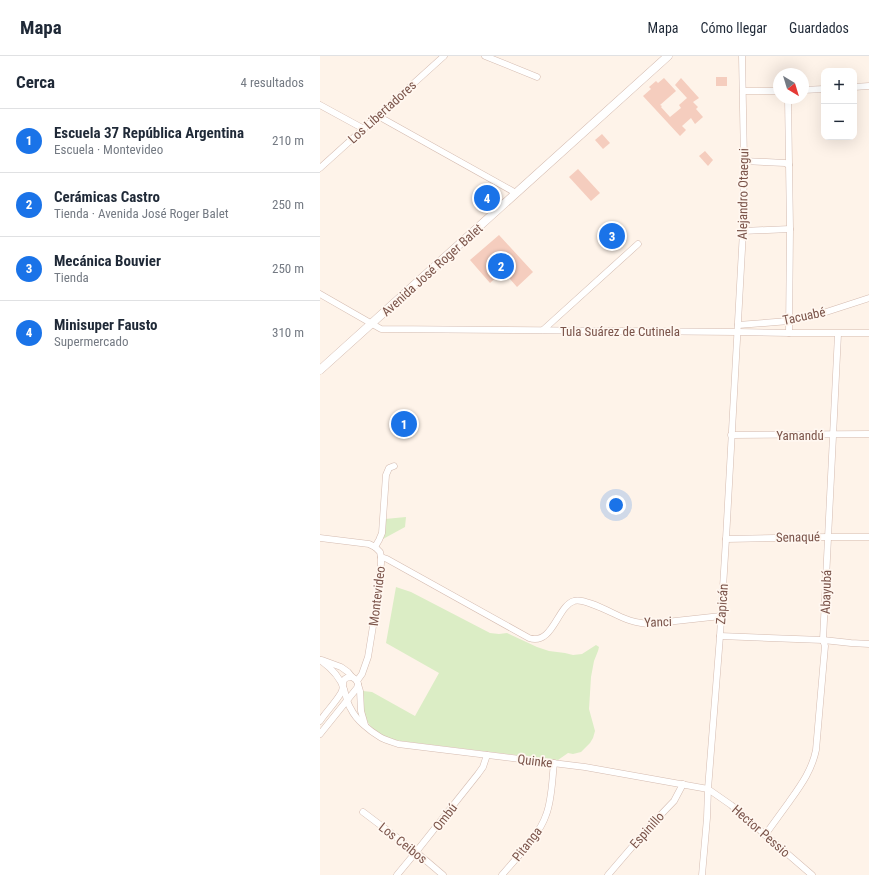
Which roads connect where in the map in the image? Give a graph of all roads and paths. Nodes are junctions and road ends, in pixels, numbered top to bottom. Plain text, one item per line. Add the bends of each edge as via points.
1 (444, 56) edge
2 (485, 56) edge
3 (668, 56) edge
4 (742, 56) edge
5 (537, 77) dead end
6 (869, 86) edge
7 (857, 87) edge
8 (821, 89) edge
9 (809, 90) edge
10 (743, 91) junction
11 (773, 91) edge
12 (788, 104) edge
13 (320, 105) edge
14 (378, 116) junction
15 (364, 129) junction
16 (744, 161) junction
17 (789, 165) junction
18 (320, 168) edge
19 (516, 194) junction
20 (790, 229) junction
21 (743, 231) junction
22 (638, 244) dead end
23 (320, 294) edge
24 (869, 298) edge
25 (789, 321) junction
26 (372, 323) junction
27 (738, 324) junction
28 (543, 330) junction
29 (737, 332) junction
30 (869, 333) edge
31 (789, 334) junction
32 (838, 334) junction
33 (320, 370) edge
34 (869, 434) edge
35 (731, 435) junction
36 (834, 435) junction
37 (394, 466) dead end
38 (828, 536) junction
39 (869, 537) edge
40 (320, 538) edge
41 (726, 539) junction
42 (376, 547) junction
43 (381, 557) junction
44 (721, 616) junction
45 (720, 636) junction
46 (823, 640) junction
47 (869, 644) edge
48 (320, 660) edge
49 (355, 683) junction
50 (344, 687) junction
51 (347, 700) junction
52 (320, 721) edge
53 (366, 726) junction
54 (320, 734) edge
55 (487, 755) junction
56 (554, 763) junction
57 (683, 784) junction
58 (708, 789) junction
59 (363, 812) dead end
60 (765, 835) junction
61 (416, 852) junction
62 (397, 875) edge
63 (443, 875) edge
64 (502, 875) edge
65 (608, 875) edge
66 (702, 875) edge
67 (812, 875) edge

1 - 14 street, Los Libertadores
2 - 5 street
3 - 19 street, Avenida José Roger Balet
4 - 10 street, Alejandro Otaegui
6 - 7 street
8 - 9 street
10 - 11 street
10 - 16 street, Alejandro Otaegui
12 - 17 street
13 - 15 street
14 - 15 street, Los Libertadores
14 - 19 street
15 - 18 street, Los Libertadores
16 - 17 street
16 - 21 street, Alejandro Otaegui
17 - 20 street
19 - 26 street, Avenida José Roger Balet
20 - 21 street
20 - 25 street
21 - 27 street, Alejandro Otaegui
22 - 28 street
23 - 26 street, Tula Suárez de Cutinela
24 - 25 street, Tacuabé
25 - 27 street, Tacuabé
25 - 31 street
26 - 28 street, Tula Suárez de Cutinela via 381,329
26 - 33 street, Avenida José Roger Balet
27 - 29 street, Alejandro Otaegui
28 - 29 street, Tula Suárez de Cutinela
29 - 31 street, Tula Suárez de Cutinela
29 - 35 street, Zapicán
30 - 32 street, Tula Suárez de Cutinela
31 - 32 street, Tula Suárez de Cutinela
32 - 36 street, Abayubá
34 - 36 street, Yamandú
35 - 36 street, Yamandú
35 - 41 street, Zapicán
36 - 38 street, Abayubá
37 - 42 street, Montevideo via 389,468 386,475 382,533
38 - 39 street, Senaqué
38 - 41 street, Senaqué
38 - 46 street, Abayubá
40 - 42 street
41 - 44 street, Zapicán
42 - 43 street, Montevideo
43 - 44 street, Yanci via 533,640 546,635 568,604 575,600 648,624
43 - 49 street, Montevideo via 371,641 365,668
44 - 45 street, Zapicán
45 - 46 street
45 - 58 street, Zapicán
46 - 47 street
46 - 60 street, Abayubá via 825,646 814,759 802,783
48 - 49 street, Quinke via 341,666
48 - 50 street, Quinke
49 - 50 street via 352,691 347,691
49 - 50 street via 349,677 346,678
49 - 51 street
49 - 53 street via 360,691 361,711
50 - 51 street, Quinke
50 - 52 street
51 - 53 street, Quinke via 358,720
51 - 54 street
53 - 55 street, Quinke via 380,737 398,744
55 - 56 street, Quinke
55 - 61 street, Ombú via 478,774
56 - 57 street, Quinke
56 - 64 street, Pitanga via 548,808 543,823
57 - 58 street, Quinke
57 - 65 street, Espinillo via 674,801
58 - 60 street, Hector Pessio
58 - 66 street, Zapicán
59 - 61 street, Los Ceibos
60 - 67 street, Hector Pessio
61 - 62 street, Ombú
61 - 63 street, Los Ceibos

